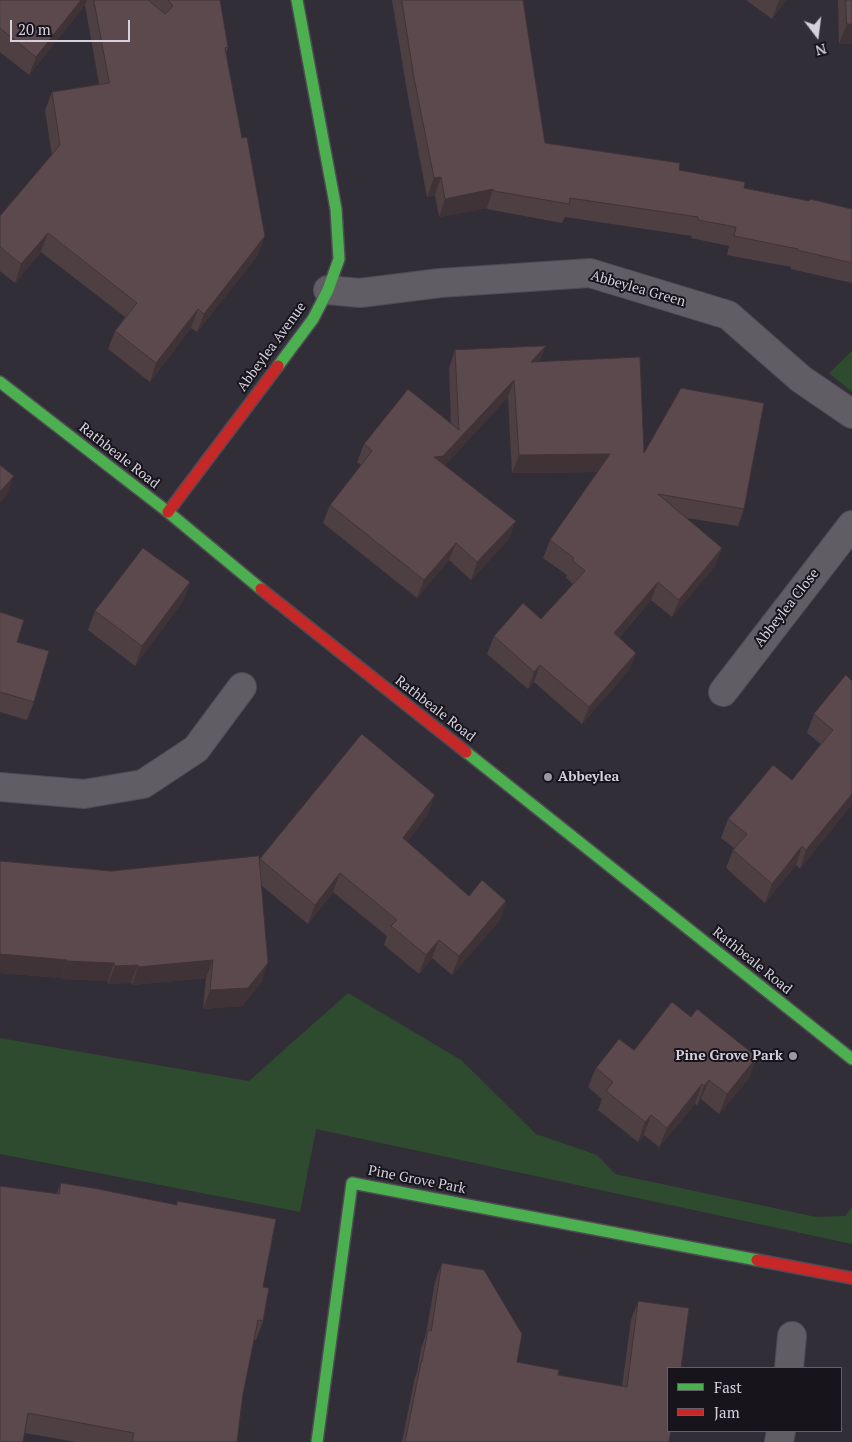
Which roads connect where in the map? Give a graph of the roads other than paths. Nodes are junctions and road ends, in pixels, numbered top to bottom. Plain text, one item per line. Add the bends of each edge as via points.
1 (298, 0) edge
2 (328, 290) junction
3 (0, 382) edge
4 (852, 414) edge
5 (168, 512) junction
6 (852, 525) edge
7 (242, 687) dead end
8 (723, 692) dead end
9 (0, 788) edge
10 (852, 1059) edge
11 (852, 1278) edge
12 (792, 1336) dead end
13 (789, 1367) edge
14 (317, 1442) edge

1 - 2 street, Abbeylea Avenue via 336,210 339,258
2 - 4 street, Abbeylea Green via 360,293 440,283 590,273 728,316 802,379
2 - 5 street, Abbeylea Avenue via 313,319
3 - 5 street, Rathbeale Road
5 - 10 street, Rathbeale Road
6 - 8 street, Abbeylea Close
7 - 9 street via 196,749 142,784 84,794
11 - 14 street, Pine Grove Park via 352,1183
12 - 13 street

